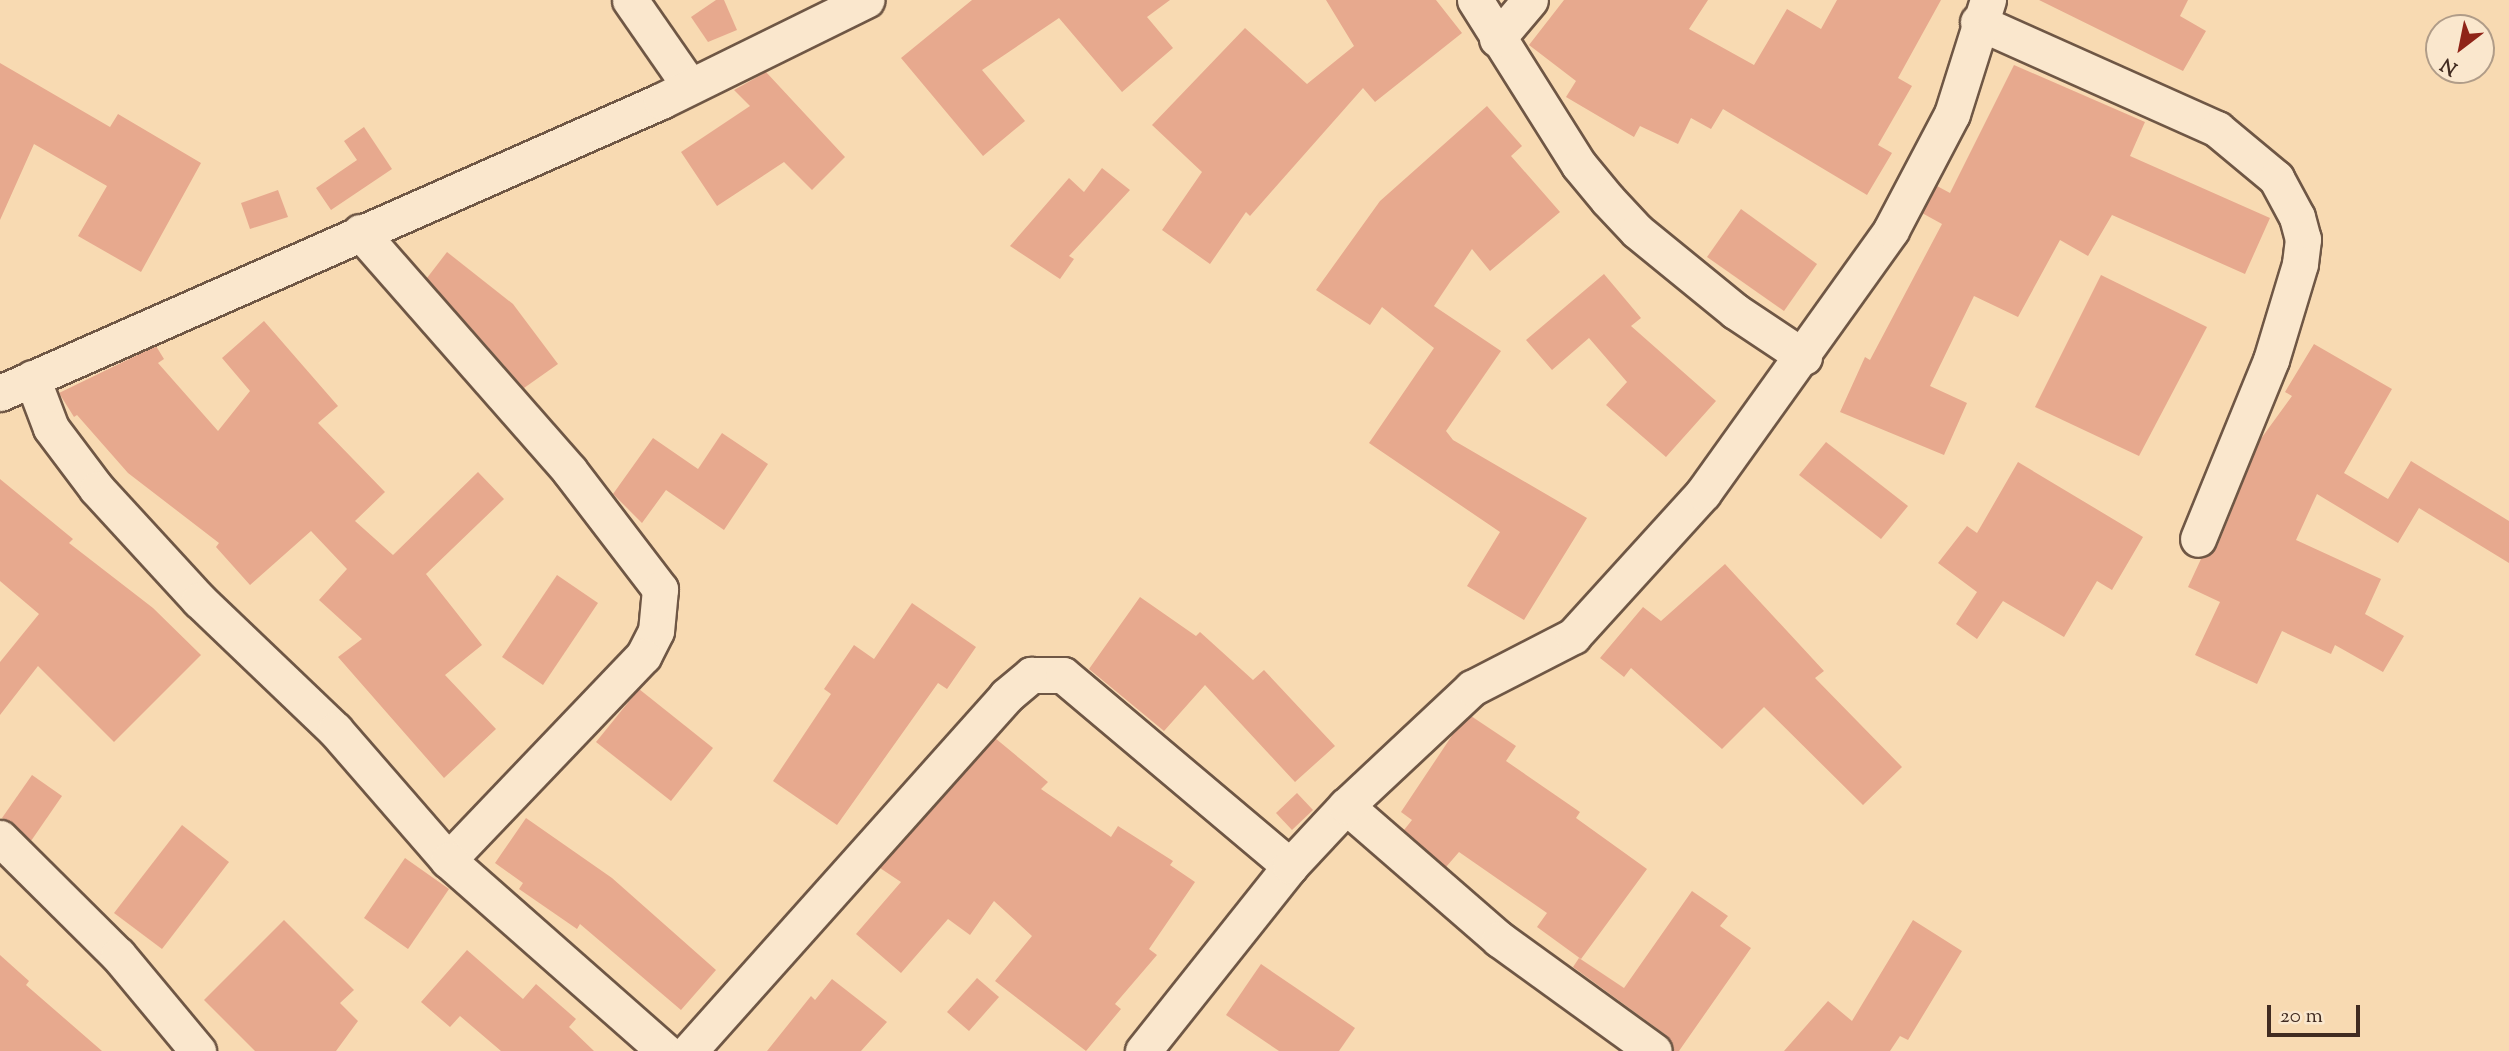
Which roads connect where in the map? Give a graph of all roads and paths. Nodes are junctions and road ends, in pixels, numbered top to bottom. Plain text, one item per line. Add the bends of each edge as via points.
1 (630, 0) edge
2 (866, 0) edge
3 (1475, 0) edge
4 (1530, 0) edge
5 (1983, 11) edge
6 (1497, 39) junction
7 (688, 85) junction
8 (360, 232) junction
9 (1804, 357) junction
10 (33, 378) junction
11 (0, 393) edge
12 (2198, 539) dead end
13 (1346, 806) junction
14 (0, 838) edge
15 (448, 860) junction
16 (1290, 866) junction
17 (186, 1047) edge
18 (665, 1051) edge
19 (689, 1051) edge
20 (1143, 1051) edge
21 (1654, 1051) edge

1 - 7 street
2 - 7 street
3 - 6 street
4 - 6 street
5 - 9 street via 1952,114 1891,230
5 - 12 street via 2217,129 2276,178 2297,216 2303,239 2300,264 2271,360
6 - 9 street via 1579,165 1637,231 1735,311
7 - 8 street
8 - 10 street
8 - 15 street via 569,470 660,589 656,631 643,656
9 - 13 street via 1703,493 1573,636 1472,688
10 - 11 street
10 - 15 street via 51,428 97,489 199,600 335,730
13 - 16 street
13 - 21 street via 1499,939
14 - 17 street via 118,955
15 - 18 street
16 - 19 street via 1063,675 1031,675 1006,695
16 - 20 street

